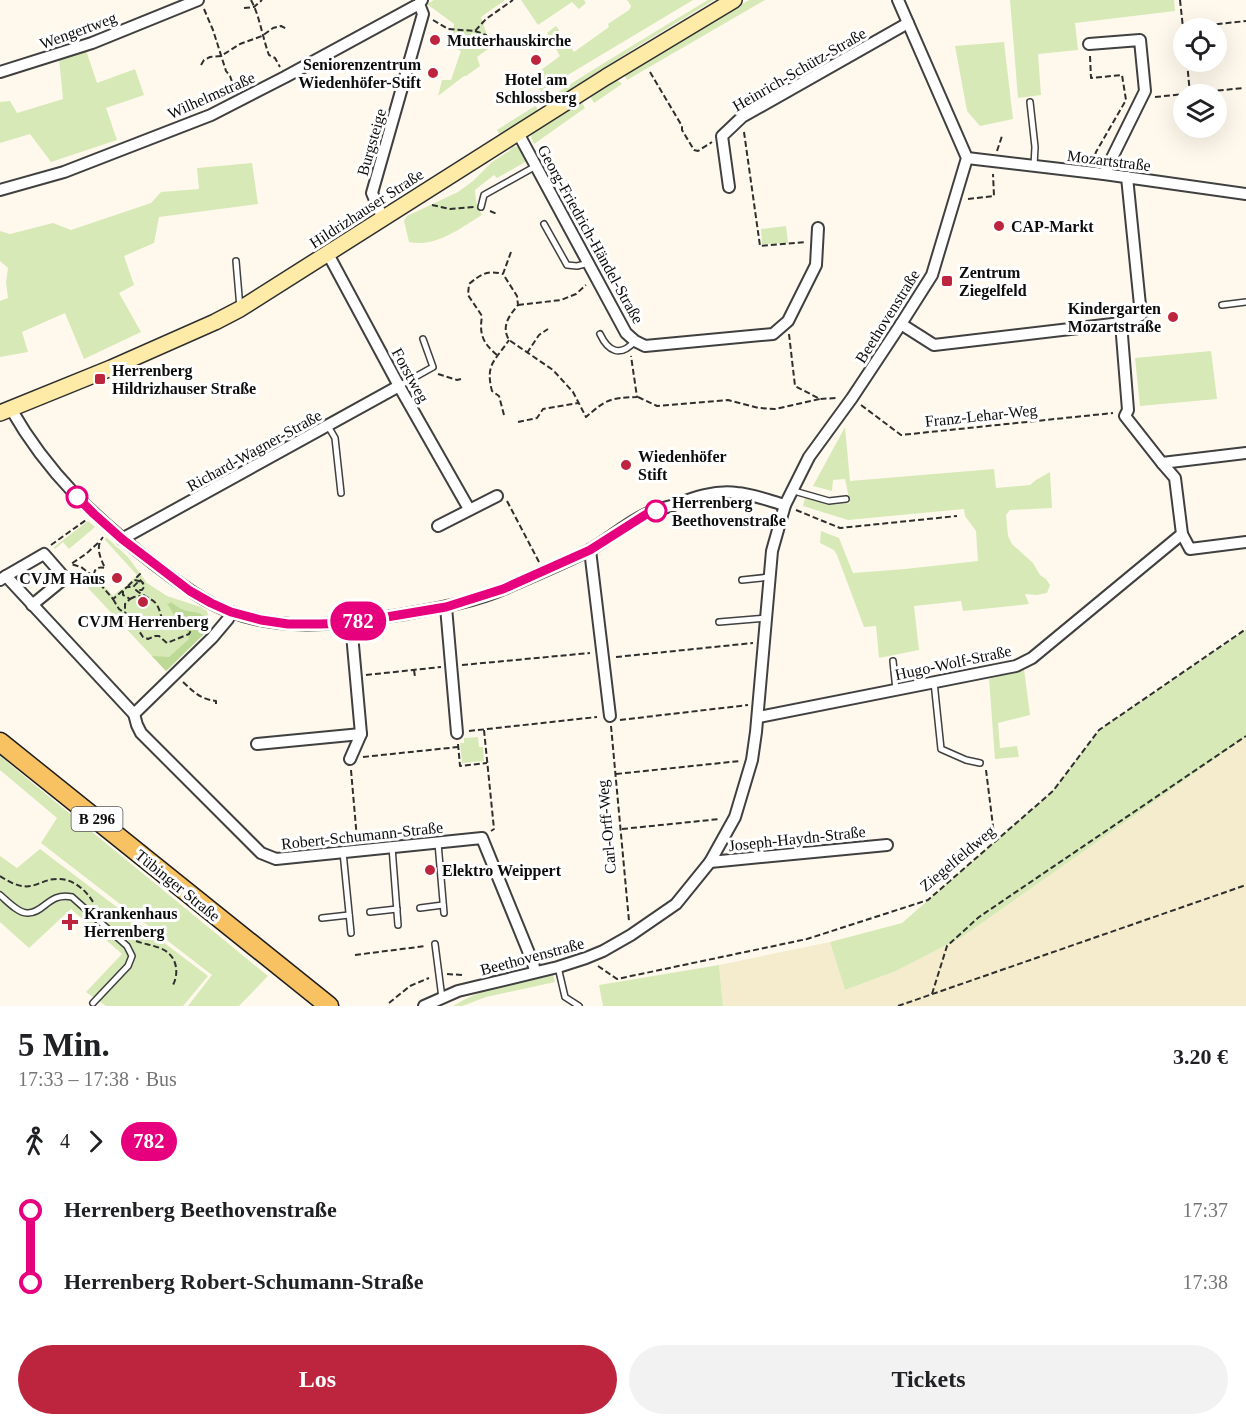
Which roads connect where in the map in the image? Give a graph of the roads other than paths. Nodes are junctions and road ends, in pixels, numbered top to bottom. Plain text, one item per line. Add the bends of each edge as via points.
1 (734, 0) edge
2 (898, 0) edge
3 (201, 4) edge
4 (421, 6) edge
5 (908, 23) junction
6 (1089, 44) road end
7 (0, 72) edge
8 (1030, 102) dead end
9 (518, 133) junction
10 (967, 159) junction
11 (536, 166) junction
12 (1034, 166) junction
13 (1104, 174) junction
14 (1127, 177) junction
15 (729, 187) dead end
16 (0, 190) edge
17 (1246, 195) edge
18 (481, 207) road end
19 (383, 219) junction
20 (544, 224) dead end
21 (818, 228) dead end
22 (328, 254) junction
23 (236, 261) dead end
24 (589, 263) junction
25 (1246, 302) edge
26 (1222, 305) dead end
27 (240, 309) junction
28 (1121, 323) junction
29 (901, 324) junction
30 (600, 334) dead end
31 (423, 339) dead end
32 (632, 344) junction
33 (399, 386) junction
34 (5, 411) edge
35 (328, 426) junction
36 (1246, 453) edge
37 (1162, 463) junction
38 (794, 491) junction
39 (341, 493) dead end
40 (497, 496) road end
41 (846, 499) dead end
42 (785, 505) junction
43 (469, 509) junction
44 (438, 526) dead end
45 (1182, 534) junction
46 (122, 539) junction
47 (1246, 543) edge
48 (590, 550) junction
49 (3, 578) edge
50 (770, 578) junction
51 (741, 580) dead end
52 (32, 605) junction
53 (446, 607) junction
54 (231, 612) junction
55 (767, 618) junction
56 (719, 622) dead end
57 (351, 623) junction
58 (893, 661) dead end
59 (934, 682) junction
60 (896, 690) junction
61 (134, 714) junction
62 (759, 717) junction
63 (611, 718) road end
64 (457, 733) road end
65 (361, 734) junction
66 (0, 742) edge
67 (257, 744) dead end
68 (350, 759) road end
69 (980, 764) road end
70 (438, 843) junction
71 (887, 844) dead end
72 (392, 847) junction
73 (343, 852) junction
74 (710, 862) junction
75 (0, 895) edge
76 (443, 905) junction
77 (420, 908) dead end
78 (397, 909) junction
79 (369, 912) dead end
80 (444, 913) dead end
81 (349, 915) junction
82 (322, 918) dead end
83 (398, 925) dead end
84 (351, 933) dead end
85 (435, 944) road end
86 (558, 967) junction
87 (535, 972) junction
88 (442, 998) junction
89 (93, 1003) dead end
90 (427, 1005) edge
91 (328, 1006) edge
92 (579, 1006) edge

1 - 9 main road, Hildrizhauser Straße
2 - 5 street
3 - 7 street, Wengertweg
4 - 16 street, Wilhelmstraße via 211,115 64,172
4 - 19 street, Burgsteige via 372,193
5 - 10 street
5 - 15 street, Heinrich-Schütz-Straße via 742,117 722,136
6 - 13 street via 1140,40 1145,91
8 - 12 lane
9 - 11 street, Georg-Friedrich-Händel-Straße
9 - 19 main road, Hildrizhauser Straße
10 - 12 street, Mozartstraße
10 - 29 street, Beethovenstraße via 932,275
11 - 18 lane via 484,195
11 - 24 street, Georg-Friedrich-Händel-Straße
12 - 13 street, Mozartstraße
13 - 14 street, Mozartstraße
14 - 17 street, Mozartstraße
14 - 28 street via 1141,315
19 - 22 main road, Hildrizhauser Straße
20 - 24 lane via 567,265
21 - 32 street, Georg-Friedrich-Händel-Straße via 816,265 788,321 773,334
22 - 27 main road, Hildrizhauser Straße
22 - 33 street, Forstweg
23 - 27 lane
24 - 32 street, Georg-Friedrich-Händel-Straße
25 - 26 lane
27 - 34 main road, Hildrizhauser Straße
28 - 29 street via 934,345
28 - 37 street via 1126,413
29 - 38 street, Beethovenstraße via 809,457
30 - 32 lane via 611,350
31 - 33 lane via 433,367
33 - 35 street, Richard-Wagner-Straße
33 - 43 street, Forstweg
34 - 46 street via 94,514
35 - 39 lane via 335,438
35 - 46 street, Richard-Wagner-Straße
36 - 37 street
37 - 45 street via 1175,478
38 - 41 lane via 829,501
38 - 42 street, Beethovenstraße
40 - 43 street
42 - 48 street via 737,493 705,494 645,515
42 - 50 street, Beethovenstraße via 772,551
43 - 44 street
45 - 47 street via 1190,549
45 - 59 street, Hugo-Wolf-Straße via 1032,658 1016,666
46 - 54 street via 190,591
48 - 53 street via 503,589
48 - 63 street
49 - 52 street, Robert-Schumann-Straße
49 - 52 street, Robert-Schumann-Straße via 44,554 65,578
50 - 51 lane
50 - 55 street, Beethovenstraße
52 - 61 street, Robert-Schumann-Straße
53 - 57 street
53 - 64 street
54 - 57 street via 288,624
54 - 61 street via 212,638
55 - 56 lane
55 - 62 street, Beethovenstraße
57 - 65 street
58 - 60 lane
59 - 60 street, Hugo-Wolf-Straße
59 - 69 lane via 941,749
60 - 62 street, Hugo-Wolf-Straße
61 - 73 street, Robert-Schumann-Straße via 141,733 261,853 276,859
62 - 74 street, Beethovenstraße via 752,760 735,817
65 - 67 street
65 - 68 street
66 - 91 main road, Tübinger Straße / B 296
70 - 72 street, Robert-Schumann-Straße
70 - 76 lane
70 - 87 street, Robert-Schumann-Straße via 482,838
71 - 74 street, Joseph-Haydn-Straße
72 - 73 street, Robert-Schumann-Straße
72 - 78 lane
73 - 81 lane
74 - 86 street, Beethovenstraße via 676,904 631,936
75 - 89 lane via 28,914 56,897 72,897 127,946 132,956 128,966
76 - 77 lane
76 - 80 lane
78 - 79 lane
78 - 83 lane
81 - 82 lane
81 - 84 lane
85 - 88 lane
86 - 87 street, Beethovenstraße
86 - 92 lane via 565,998
87 - 88 street, Beethovenstraße
88 - 90 street, Beethovenstraße

